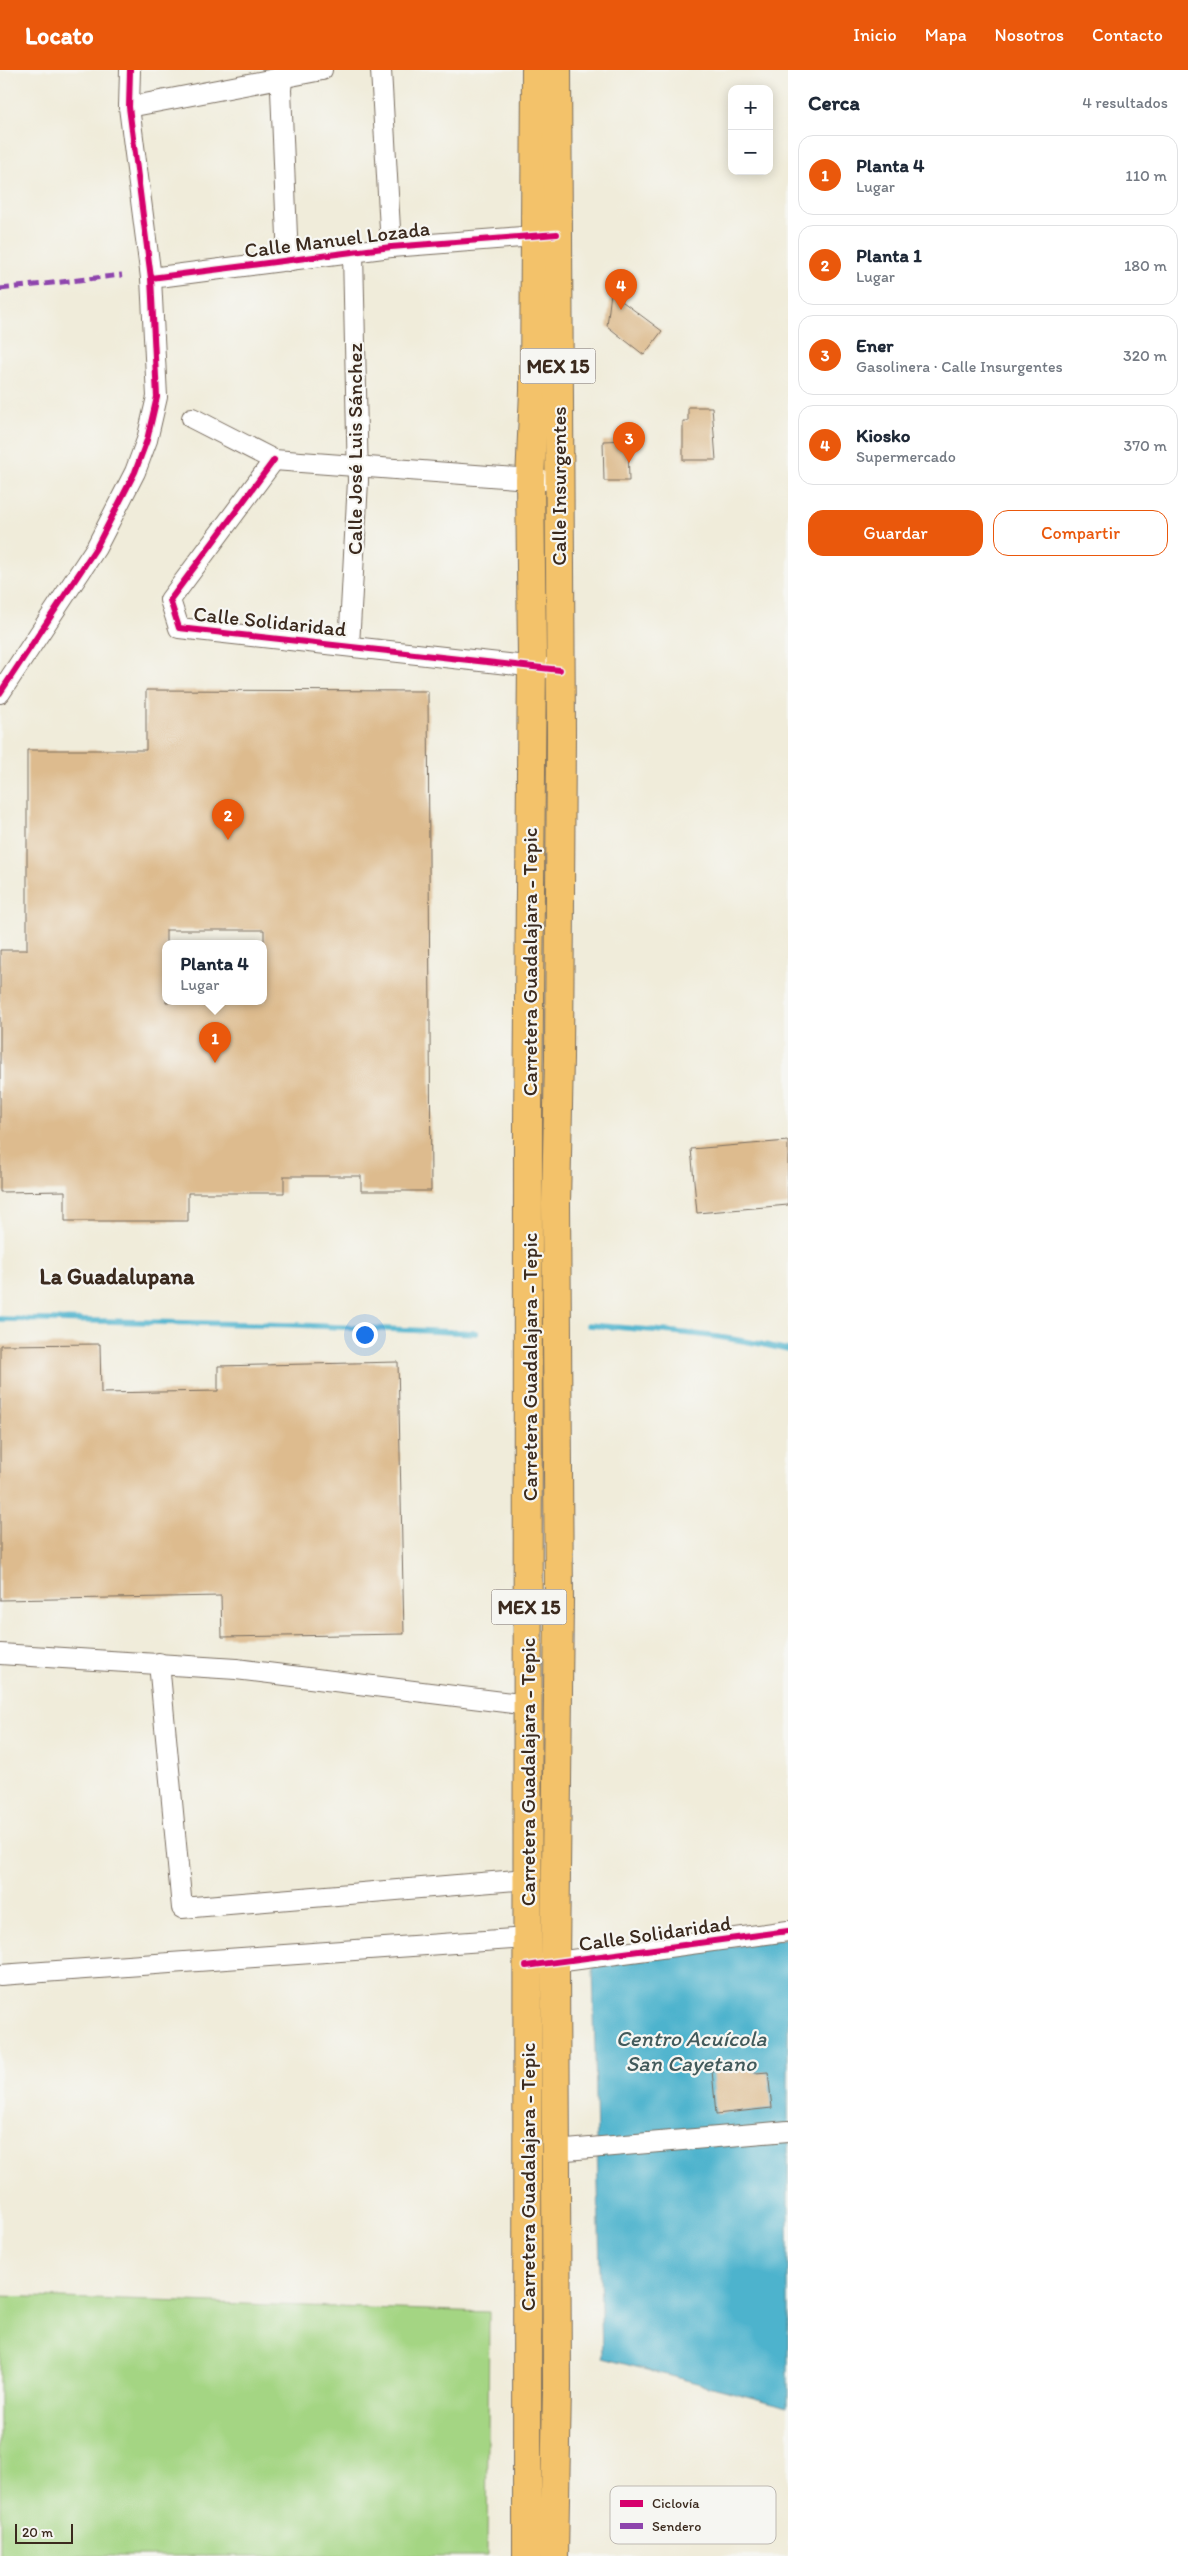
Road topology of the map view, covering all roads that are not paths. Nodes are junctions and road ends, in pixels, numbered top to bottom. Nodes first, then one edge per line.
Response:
1 (130, 70) edge
2 (322, 70) edge
3 (381, 70) edge
4 (536, 70) edge
5 (556, 70) edge
6 (283, 74) edge
7 (129, 107) junction
8 (546, 235) junction
9 (391, 246) junction
10 (354, 252) junction
11 (288, 261) junction
12 (151, 278) junction
13 (192, 418) dead end
14 (274, 460) junction
15 (357, 466) junction
16 (530, 480) junction
17 (558, 481) junction
18 (349, 646) junction
19 (532, 662) junction
20 (560, 666) junction
21 (0, 693) edge
22 (529, 1201) junction
23 (556, 1204) junction
24 (0, 1654) edge
25 (159, 1663) junction
26 (528, 1705) junction
27 (527, 1879) junction
28 (788, 1931) edge
29 (526, 1938) junction
30 (555, 1962) junction
31 (526, 1966) junction
32 (0, 1975) edge
33 (788, 2131) edge
34 (555, 2151) junction
35 (527, 2556) edge
36 (554, 2556) edge

1 - 7 street
2 - 6 street
3 - 9 street
4 - 8 highway, Calle Insurgentes / MEX 15
5 - 8 highway, Calle Insurgentes / MEX 15
6 - 7 street
6 - 11 street
7 - 12 street
8 - 9 street, Calle Manuel Lozada
8 - 16 highway, Calle Insurgentes / MEX 15
8 - 17 highway, Calle Insurgentes / MEX 15
9 - 10 street, Calle Manuel Lozada
10 - 11 street, Calle Manuel Lozada
10 - 15 street, Calle José Luis Sánchez
11 - 12 street, Calle Manuel Lozada
12 - 21 street
13 - 14 street
14 - 15 street
14 - 18 street, Calle Solidaridad
15 - 16 street
15 - 18 street, Calle José Luis Sánchez
16 - 17 street
16 - 19 highway, Calle Insurgentes / MEX 15
17 - 20 highway, Calle Insurgentes / MEX 15
18 - 19 street, Calle Solidaridad
19 - 20 street, Calle Solidaridad
19 - 22 highway, Carretera Guadalajara - Tepic / MEX 15
20 - 23 highway, Carretera Guadalajara - Tepic / MEX 15
22 - 23 highway
22 - 26 highway, Carretera Guadalajara - Tepic / MEX 15
23 - 30 highway, Carretera Guadalajara - Tepic / MEX 15
24 - 25 street
25 - 26 street
25 - 27 street
26 - 27 highway, Carretera Guadalajara - Tepic / MEX 15
27 - 29 highway, Carretera Guadalajara - Tepic / MEX 15
28 - 30 street, Calle Solidaridad
29 - 31 highway, Carretera Guadalajara - Tepic / MEX 15
29 - 32 street
30 - 31 street, Calle Solidaridad
30 - 34 highway, Carretera Guadalajara - Tepic / MEX 15
31 - 35 highway, Carretera Guadalajara - Tepic / MEX 15
33 - 34 street
34 - 36 highway, Carretera Guadalajara - Tepic / MEX 15

